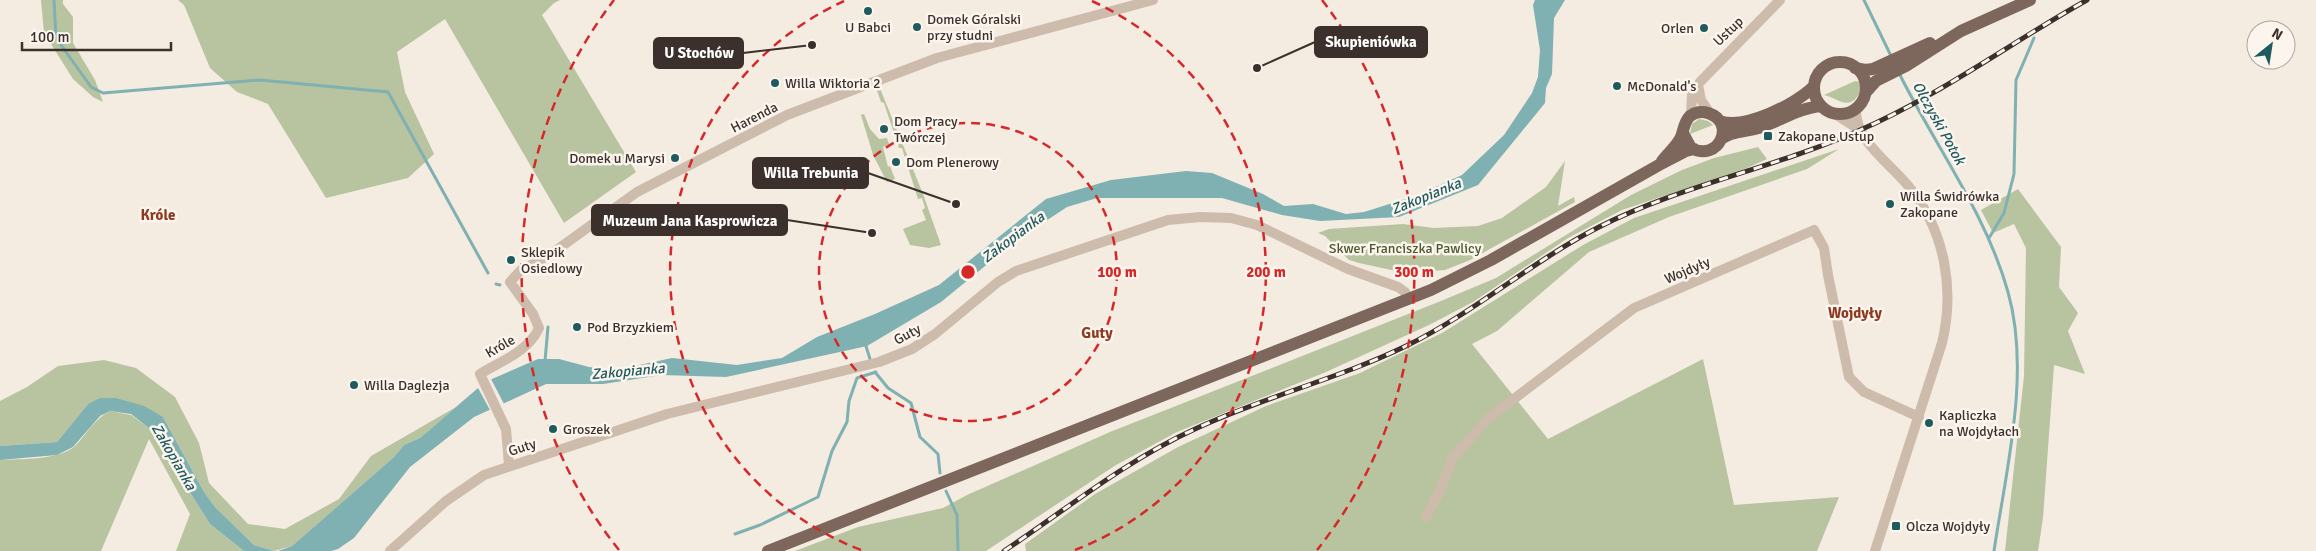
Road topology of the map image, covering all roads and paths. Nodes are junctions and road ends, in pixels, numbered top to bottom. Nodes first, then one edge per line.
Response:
1 (1153, 0) edge
2 (1780, 0) edge
3 (2030, 0) edge
4 (1855, 68) junction
5 (1889, 68) junction
6 (1698, 85) junction
7 (1813, 87) junction
8 (1867, 91) junction
9 (1827, 109) junction
10 (1856, 109) junction
11 (1691, 116) junction
12 (1715, 117) junction
13 (1860, 130) junction
14 (1683, 133) junction
15 (1722, 140) junction
16 (1694, 149) junction
17 (1659, 165) junction
18 (510, 282) joint
19 (1408, 300) junction
20 (1919, 417) junction
21 (509, 465) junction
22 (1426, 517) dead end
23 (390, 551) edge
24 (768, 551) edge
25 (1875, 551) edge

1 - 18 street, Harenda
2 - 6 street, Ustup
3 - 5 main road
4 - 5 main road
4 - 7 main road
4 - 8 main road
5 - 8 main road
6 - 11 street, Ustup
6 - 12 street
7 - 9 main road
7 - 12 main road
8 - 10 main road
9 - 10 main road
9 - 13 street
9 - 15 main road
10 - 13 street
11 - 12 main road
11 - 14 main road
12 - 15 main road
13 - 20 street
14 - 16 main road
14 - 17 main road
15 - 16 main road
16 - 17 main road
17 - 19 main road
18 - 21 street, Króle
19 - 21 street, Guty
19 - 24 main road
20 - 22 street, Wojdyły
20 - 25 street
21 - 23 street, Guty

